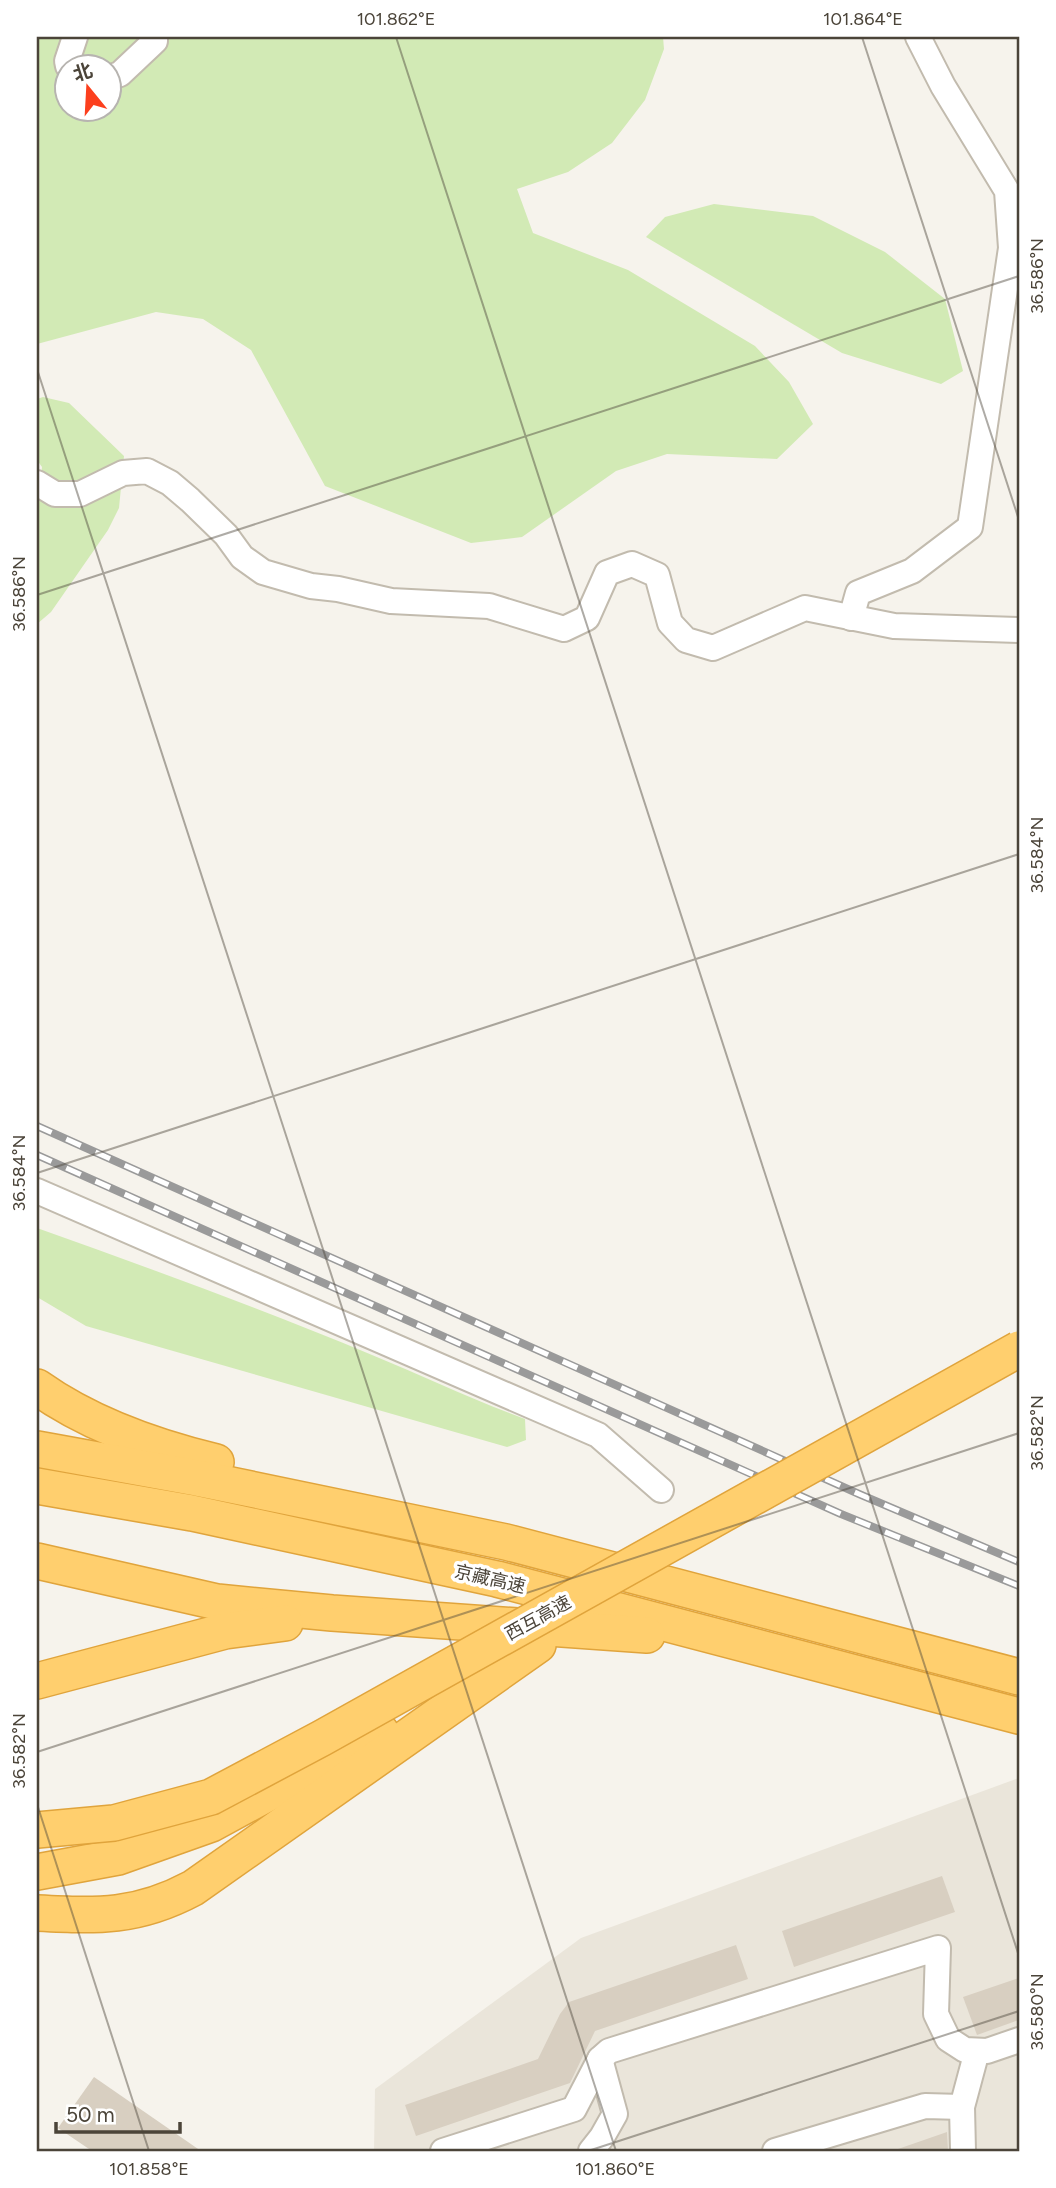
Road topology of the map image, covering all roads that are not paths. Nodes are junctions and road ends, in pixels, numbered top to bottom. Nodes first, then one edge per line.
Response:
1 (155, 37) edge
2 (918, 37) edge
3 (122, 72) edge
4 (37, 483) edge
5 (851, 618) junction
6 (1019, 630) edge
7 (37, 1191) edge
8 (1019, 1349) edge
9 (1019, 1375) edge
10 (37, 1387) edge
11 (37, 1449) edge
12 (37, 1486) edge
13 (661, 1490) dead end
14 (506, 1542) junction
15 (37, 1561) edge
16 (332, 1613) junction
17 (733, 1640) junction
18 (537, 1645) junction
19 (1019, 1676) edge
20 (37, 1681) edge
21 (1019, 1716) edge
22 (37, 1830) edge
23 (37, 1872) edge
24 (37, 1913) edge
25 (1019, 2040) edge
26 (977, 2051) junction
27 (600, 2059) junction
28 (962, 2107) junction
29 (443, 2151) edge
30 (591, 2151) edge
31 (775, 2151) edge
32 (964, 2151) edge

1 - 3 street
2 - 5 street
4 - 5 street
5 - 6 street
7 - 13 street
8 - 22 highway, 西互高速, bridge
9 - 18 highway, 西互高速
10 - 14 highway
11 - 14 highway
12 - 17 highway, 京藏高速
14 - 19 highway
15 - 16 highway
16 - 17 highway
16 - 20 highway
17 - 21 highway, 京藏高速
18 - 23 highway
18 - 24 highway
25 - 26 street
26 - 27 street
26 - 28 street
27 - 29 street
27 - 30 street
28 - 31 street
28 - 32 street

